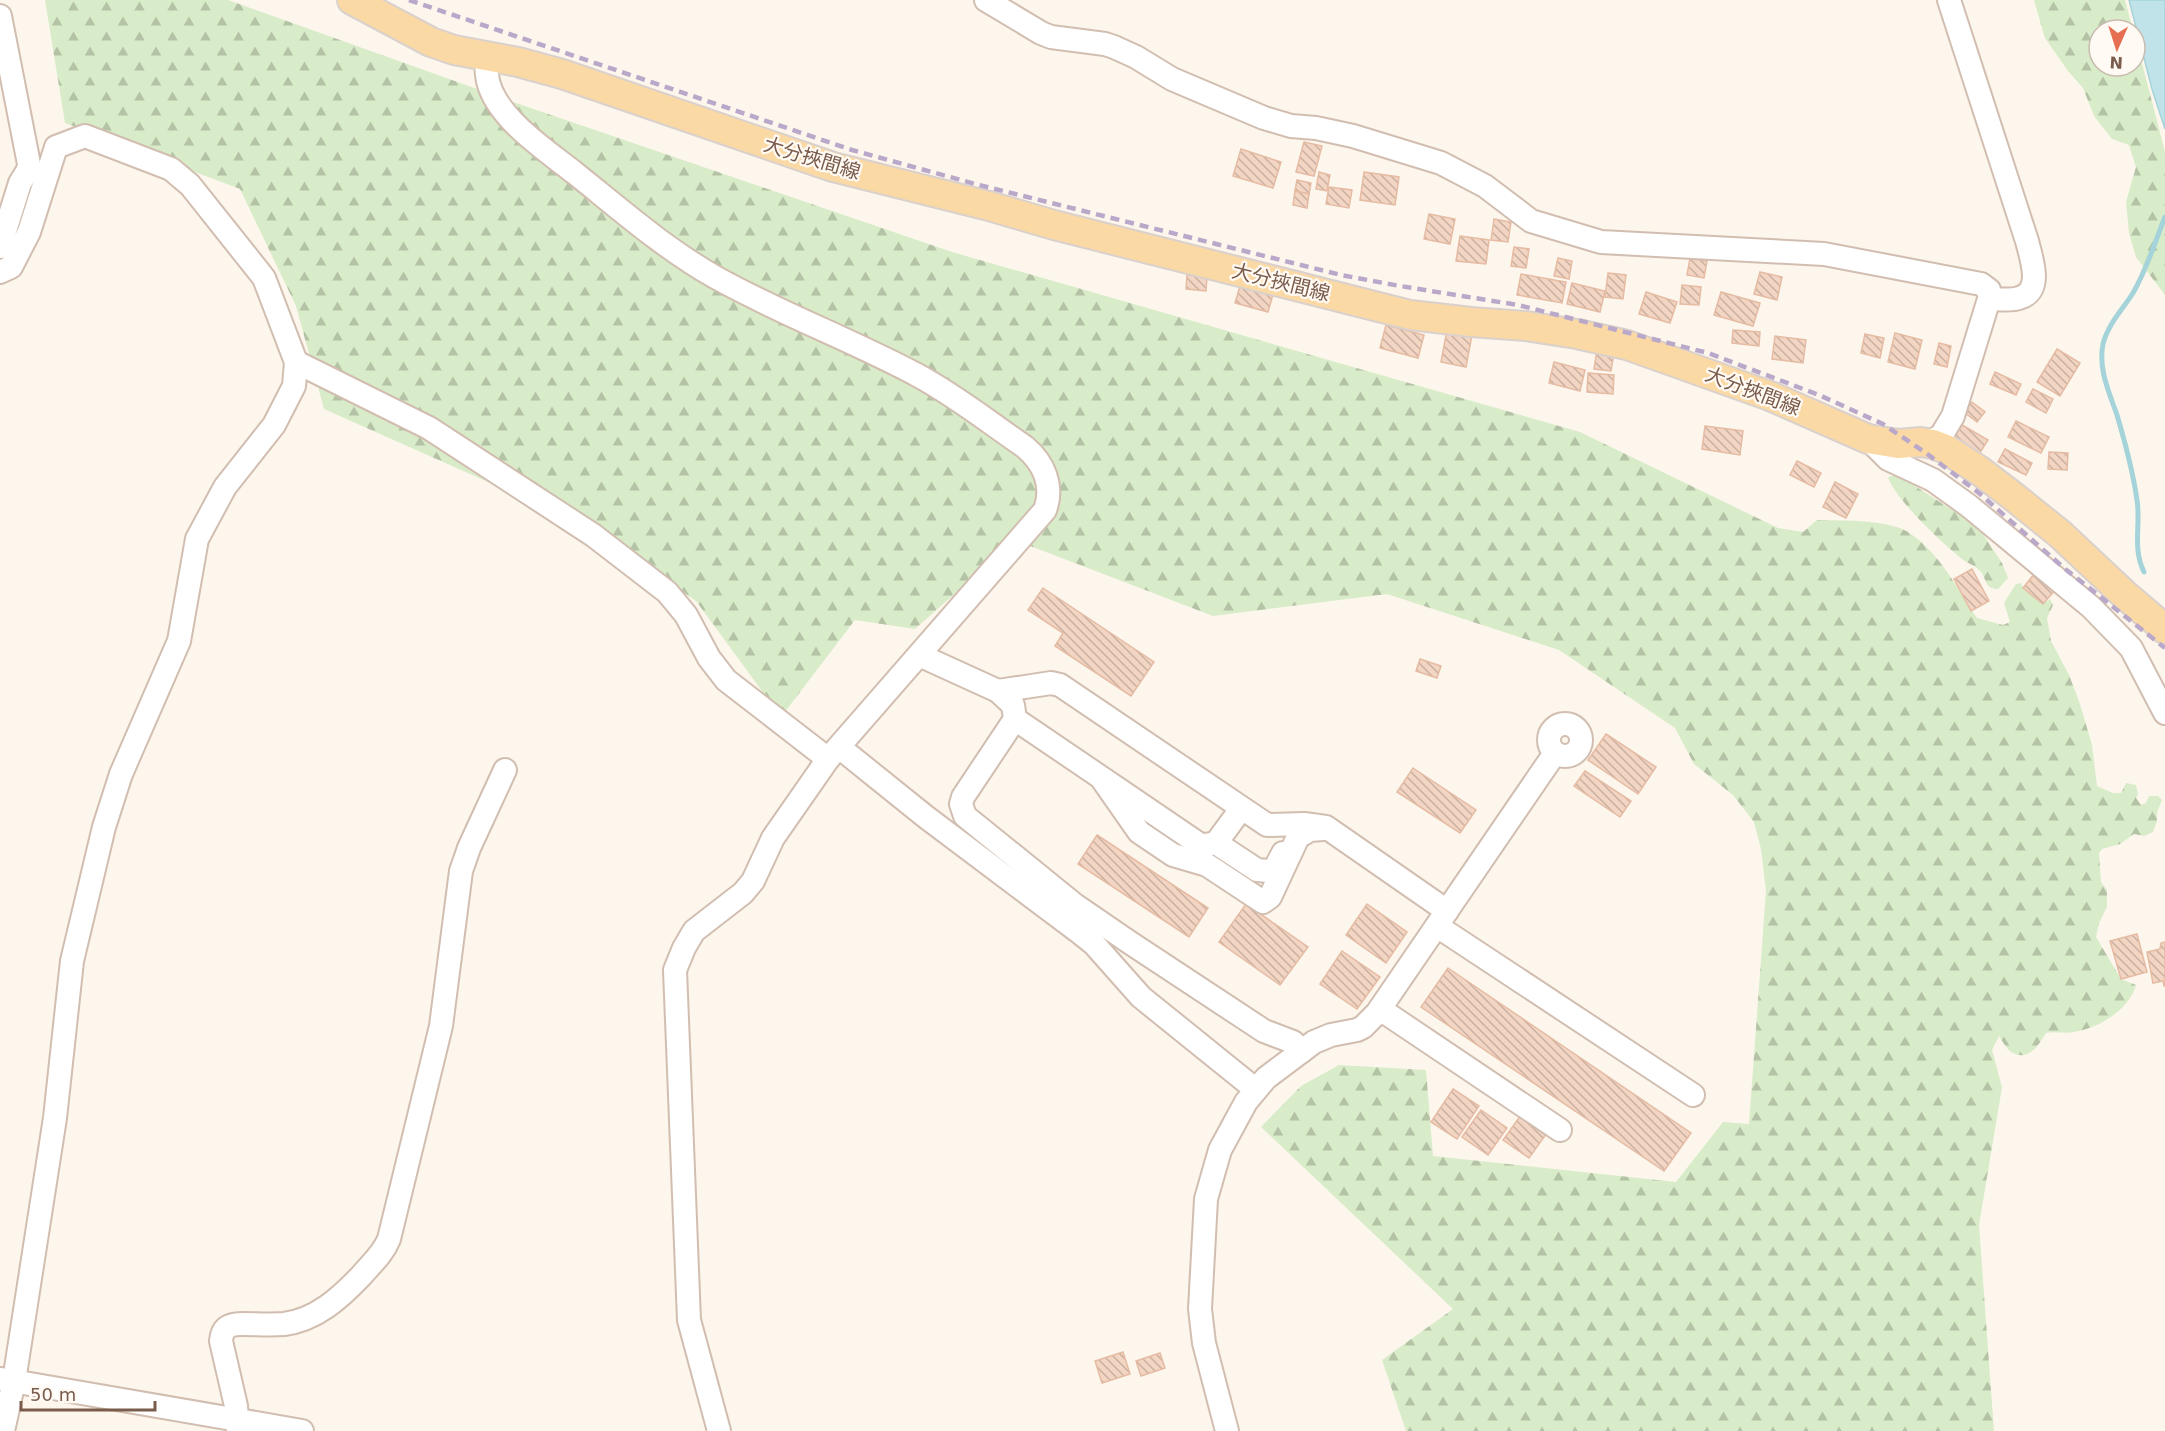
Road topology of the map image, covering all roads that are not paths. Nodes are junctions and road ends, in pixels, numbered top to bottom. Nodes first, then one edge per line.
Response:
1 (352, 0) edge
2 (986, 0) edge
3 (1949, 0) edge
4 (0, 16) edge
5 (3, 45) edge
6 (487, 56) junction
7 (10, 181) edge
8 (0, 247) edge
9 (0, 272) edge
10 (1989, 299) junction
11 (296, 362) junction
12 (1869, 439) junction
13 (1927, 443) junction
14 (2165, 629) edge
15 (919, 655) junction
16 (998, 691) junction
17 (2165, 713) edge
18 (1015, 719) junction
19 (833, 753) junction
20 (1555, 753) dead end
21 (505, 770) dead end
22 (1102, 779) junction
23 (1241, 809) junction
24 (1267, 825) junction
25 (1331, 830) junction
26 (1216, 843) junction
27 (1442, 919) junction
28 (1380, 1009) junction
29 (1302, 1051) junction
30 (1255, 1089) junction
31 (1693, 1095) dead end
32 (1560, 1130) dead end
33 (7, 1380) edge
34 (238, 1425) edge
35 (3, 1431) edge
36 (302, 1431) edge
37 (719, 1431) edge
38 (1227, 1431) edge

1 - 6 main road, 大分挾間線
2 - 10 street
3 - 10 street
4 - 5 street
5 - 7 street
6 - 12 main road, 大分挾間線
6 - 15 street
7 - 8 street
9 - 11 street
10 - 13 street
11 - 19 street
11 - 33 street
12 - 13 main road, 大分挾間線
12 - 17 street
13 - 14 main road, 大分挾間線
15 - 16 street
15 - 19 street
16 - 18 street
16 - 23 street
18 - 22 street
18 - 29 street
19 - 30 street
19 - 37 street
20 - 27 street
21 - 34 street
22 - 25 street
22 - 26 street
23 - 24 street
23 - 26 street
24 - 25 street
24 - 26 street
25 - 27 street
27 - 28 street
27 - 31 street
28 - 29 street
28 - 32 street
29 - 30 street
30 - 38 street
33 - 34 street
33 - 35 street
34 - 36 street

